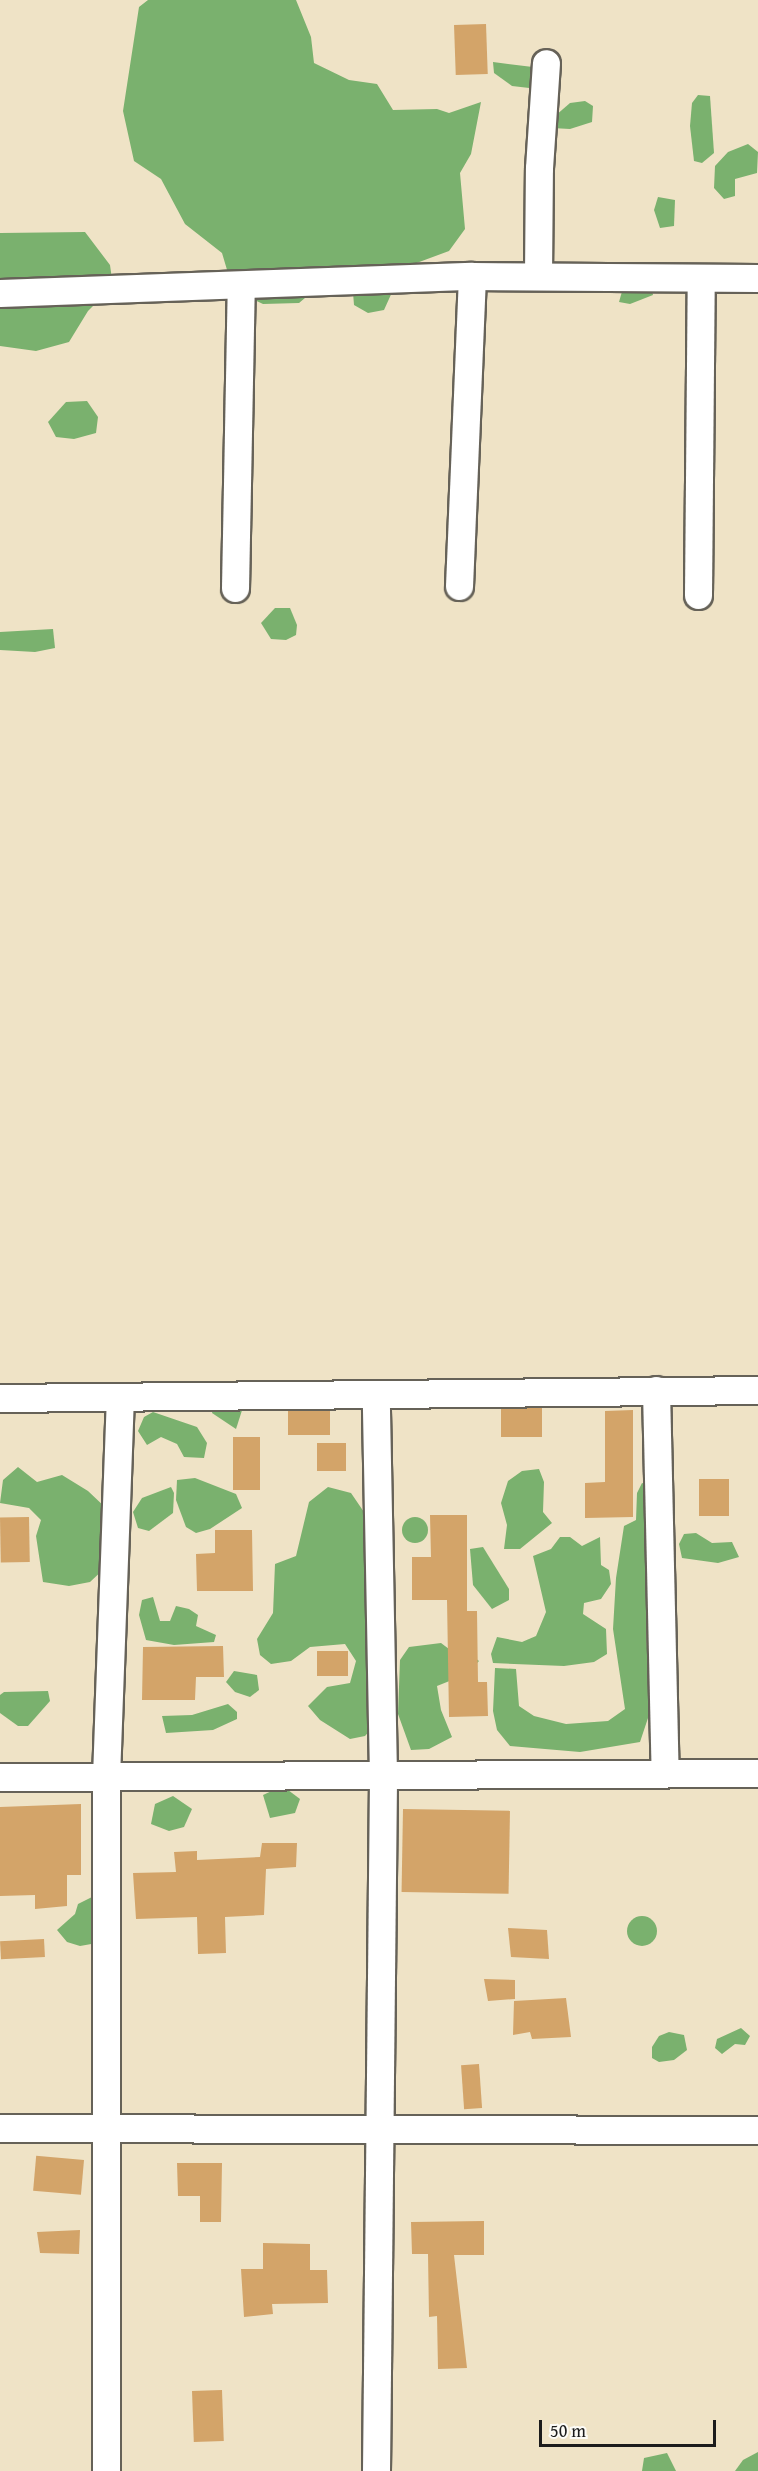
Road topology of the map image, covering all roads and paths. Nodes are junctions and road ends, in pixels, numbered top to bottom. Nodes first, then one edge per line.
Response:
1 (546, 63) dead end
2 (472, 276) junction
3 (538, 276) junction
4 (700, 278) junction
5 (758, 278) edge
6 (241, 286) junction
7 (0, 293) edge
8 (459, 586) dead end
9 (235, 588) dead end
10 (698, 595) dead end
11 (656, 1390) junction
12 (758, 1390) edge
13 (120, 1397) junction
14 (376, 1397) junction
15 (0, 1398) edge
16 (665, 1773) junction
17 (758, 1773) edge
18 (383, 1775) junction
19 (0, 1777) edge
20 (106, 1777) junction
21 (379, 2126) junction
22 (0, 2128) edge
23 (104, 2129) junction
24 (758, 2130) edge
25 (106, 2471) edge
26 (376, 2471) edge

1 - 3 street
2 - 3 street
2 - 6 street
2 - 8 street
3 - 4 street
4 - 5 street
4 - 10 street
6 - 7 street
6 - 9 street
11 - 12 street
11 - 14 street
11 - 16 street
13 - 14 street
13 - 15 street
13 - 20 street
14 - 18 street
16 - 17 street
16 - 18 street
18 - 20 street
18 - 21 street
19 - 20 street
20 - 23 street
21 - 23 street
21 - 24 street
21 - 26 street
22 - 23 street
23 - 25 street

